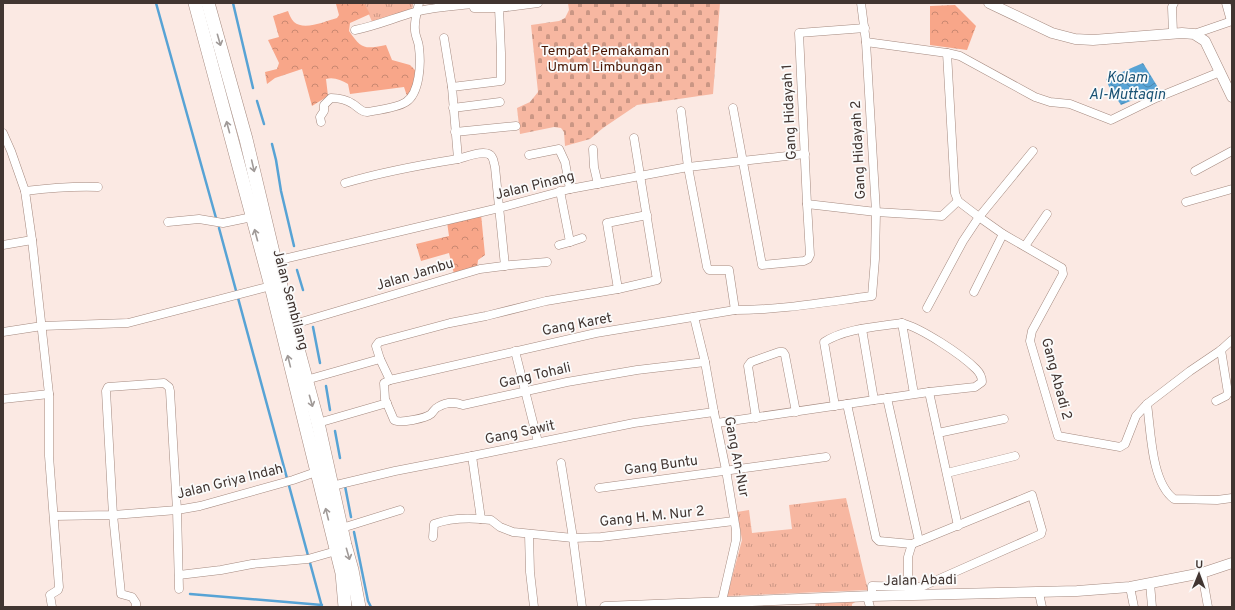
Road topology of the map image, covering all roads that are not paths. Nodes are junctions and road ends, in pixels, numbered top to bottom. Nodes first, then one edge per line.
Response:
1 (195, 3) edge
2 (208, 3) edge
3 (419, 3) edge
4 (538, 3) edge
5 (861, 3) edge
6 (989, 3) edge
7 (1174, 3) edge
8 (1226, 3) edge
9 (499, 8) junction
10 (417, 12) junction
11 (1231, 21) edge
12 (865, 28) junction
13 (355, 30) dead end
14 (1173, 33) junction
15 (1194, 34) junction
16 (444, 38) dead end
17 (866, 42) junction
18 (946, 53) junction
19 (1220, 72) junction
20 (452, 87) junction
21 (1232, 97) edge
22 (500, 102) dead end
23 (453, 108) junction
24 (733, 108) dead end
25 (681, 111) dead end
26 (321, 122) dead end
27 (516, 126) dead end
28 (455, 132) junction
29 (3, 133) edge
30 (634, 138) dead end
31 (593, 149) dead end
32 (1033, 151) dead end
33 (1232, 151) edge
34 (805, 154) junction
35 (529, 155) dead end
36 (458, 159) junction
37 (743, 161) junction
38 (688, 168) junction
39 (1195, 171) dead end
40 (641, 176) junction
41 (345, 182) dead end
42 (598, 184) junction
43 (98, 187) dead end
44 (570, 189) junction
45 (1232, 190) edge
46 (25, 191) junction
47 (560, 191) junction
48 (958, 201) junction
49 (1186, 202) dead end
50 (807, 204) junction
51 (499, 208) junction
52 (876, 212) junction
53 (1047, 214) dead end
54 (647, 215) junction
55 (252, 217) junction
56 (979, 217) junction
57 (168, 222) dead end
58 (1003, 234) junction
59 (582, 238) dead end
60 (32, 240) junction
61 (570, 242) junction
62 (3, 245) edge
63 (559, 245) dead end
64 (1025, 246) junction
65 (276, 261) junction
66 (547, 262) dead end
67 (505, 266) junction
68 (271, 286) junction
69 (618, 289) junction
70 (974, 292) dead end
71 (872, 296) joint
72 (927, 308) dead end
73 (735, 310) junction
74 (694, 317) junction
75 (902, 323) junction
76 (291, 325) junction
77 (42, 326) junction
78 (862, 329) junction
79 (3, 332) edge
80 (1232, 340) edge
81 (1222, 350) junction
82 (515, 351) junction
83 (380, 359) junction
84 (706, 362) junction
85 (306, 380) junction
86 (390, 380) junction
87 (525, 392) junction
88 (929, 392) junction
89 (49, 394) junction
90 (914, 394) junction
91 (887, 398) junction
92 (3, 399) edge
93 (874, 400) junction
94 (1216, 401) dead end
95 (387, 403) junction
96 (847, 404) junction
97 (1147, 404) junction
98 (834, 406) junction
99 (714, 412) junction
100 (796, 412) junction
101 (756, 418) junction
102 (1004, 419) dead end
103 (318, 423) junction
104 (717, 423) junction
105 (938, 433) junction
106 (538, 442) junction
107 (472, 456) junction
108 (1015, 456) dead end
109 (826, 457) dead end
110 (561, 463) dead end
111 (726, 470) junction
112 (316, 472) junction
113 (947, 473) junction
114 (332, 486) junction
115 (599, 488) dead end
116 (1232, 498) edge
117 (177, 510) junction
118 (400, 510) dead end
119 (113, 515) junction
120 (54, 516) junction
121 (481, 520) junction
122 (734, 521) junction
123 (958, 526) junction
124 (342, 528) junction
125 (529, 534) junction
126 (433, 537) dead end
127 (573, 538) junction
128 (916, 542) junction
129 (336, 551) junction
130 (1232, 563) edge
131 (1202, 573) junction
132 (179, 575) junction
133 (1150, 583) junction
134 (1130, 587) junction
135 (179, 589) dead end
136 (910, 591) junction
137 (870, 593) junction
138 (1039, 593) junction
139 (722, 601) junction
140 (756, 604) edge
141 (651, 606) edge
142 (52, 607) edge
143 (136, 607) edge
144 (346, 607) edge
145 (359, 607) edge
146 (534, 607) edge
147 (582, 607) edge
148 (605, 607) edge
149 (870, 607) edge
150 (1042, 607) edge
151 (1134, 607) edge
152 (1152, 607) edge
153 (1208, 607) edge

55 -> 1 main road, Jalan Sembilang
2 -> 65 main road, Jalan Sembilang
3 - 10 street
4 - 9 street
5 - 12 street, Gang Hidayah 2
6 - 14 street
7 - 14 street
8 - 11 street
9 - 10 street
9 - 20 street
10 - 13 street
10 - 26 street
11 - 15 street
12 - 17 street, Gang Hidayah 2
12 - 34 street, Gang Hidayah 1
14 - 15 street
15 - 19 street
16 - 20 street
17 - 18 street
17 - 52 street, Gang Hidayah 2
18 - 19 street
18 - 48 street
19 - 21 street
20 - 23 street
22 - 23 street
23 - 28 street
24 - 37 street
25 - 38 street
27 - 28 street
28 - 36 street
29 - 46 street
30 - 40 street
31 - 42 street
32 - 56 street
33 - 39 street
34 - 37 street, Jalan Pinang
34 - 50 street, Gang Hidayah 1
35 - 44 street
36 - 41 street
36 - 51 street
37 - 38 street, Jalan Pinang
37 - 50 street, Gang Hidayah 1
38 - 40 street, Jalan Pinang
38 - 73 street
40 - 42 street, Jalan Pinang
40 - 54 street
42 - 44 street, Jalan Pinang
43 - 46 street
44 - 47 street, Jalan Pinang
45 - 49 street
46 - 60 street
47 - 51 street, Jalan Pinang
47 - 61 street
48 - 52 street
48 - 56 street, Gang Abadi 2
50 - 52 street
51 - 65 street, Jalan Pinang
51 - 67 street
52 - 71 street, Gang Hidayah 2
53 - 64 street
54 - 69 street
54 - 69 street
55 - 57 street
68 -> 55 main road, Jalan Sembilang
56 - 58 street, Gang Abadi 2
56 - 72 street
58 - 64 street, Gang Abadi 2
58 - 70 street
59 - 61 street
60 - 62 street
60 - 77 street
61 - 63 street
64 - 97 street, Gang Abadi 2
65 - 76 main road, Jalan Sembilang
66 - 67 street, Jalan Jambu
67 - 76 street, Jalan Jambu
68 - 77 street
112 -> 68 main road, Jalan Sembilang
69 - 83 street
71 - 73 street, Gang Karet
73 - 74 street, Gang Karet
74 - 82 street, Gang Karet
74 - 84 street, Gang An-Nur
75 - 78 street
75 - 88 street
75 - 90 street
76 - 85 main road, Jalan Sembilang
77 - 79 street
77 - 89 street
78 - 93 street
78 - 98 street
80 - 81 street, Gang Abadi 2
81 - 94 street
81 - 97 street, Gang Abadi 2
82 - 86 street, Gang Karet
82 - 87 street
83 - 85 street
83 - 86 street
84 - 87 street, Gang Tohali
84 - 99 street, Gang An-Nur
85 -> 103 main road, Jalan Sembilang
86 - 95 street, Gang Tohali
87 - 95 street, Gang Tohali
87 - 106 street
88 - 90 street
88 - 105 street
89 - 92 street
89 - 120 street
90 - 91 street
91 - 93 street
91 - 128 street
93 - 96 street
95 - 103 street
96 - 98 street
96 - 128 street
97 - 116 street
98 - 100 street
99 - 104 street, Gang An-Nur
99 - 106 street, Gang Sawit
100 - 101 street
100 - 101 street
101 - 104 street
102 - 105 street
103 - 114 main road, Jalan Sembilang
104 - 111 street, Gang An-Nur
105 - 113 street
106 - 107 street, Gang Sawit
107 - 114 street, Gang Sawit
107 - 121 street
108 - 113 street
109 - 111 street, Gang Buntu
110 - 127 street
111 - 115 street, Gang Buntu
111 - 122 street, Gang An-Nur
112 - 117 street, Jalan Griya Indah
129 -> 112 main road, Jalan Sembilang
113 - 123 street
114 - 124 main road, Jalan Sembilang
117 - 119 street, Jalan Griya Indah
117 - 119 street
117 - 132 street
118 - 124 street
119 - 120 street, Jalan Griya Indah
119 - 143 street
120 - 142 street
121 - 125 street, Gang H. M. Nur 2
121 - 126 street, Gang H. M. Nur 2
122 - 127 street, Gang H. M. Nur 2
122 - 139 street, Gang An-Nur
123 - 128 street
123 - 136 street
124 -> 145 main road, Jalan Sembilang
125 - 127 street, Gang H. M. Nur 2
125 - 146 street
127 - 147 street
128 - 136 street
129 - 132 street
129 - 144 main road, Jalan Sembilang
130 - 131 street, Jalan Abadi
131 - 133 street, Jalan Abadi
131 - 153 street
132 - 135 street
133 - 134 street, Jalan Abadi
133 - 152 street
134 - 138 street, Jalan Abadi
134 - 151 street
136 - 137 street, Jalan Abadi
136 - 138 street, Jalan Abadi
137 - 140 street, Jalan Abadi
137 - 149 street
138 - 150 street
139 - 140 street, Jalan Abadi
139 - 141 street, Jalan Abadi
141 - 148 street, Jalan Abadi

